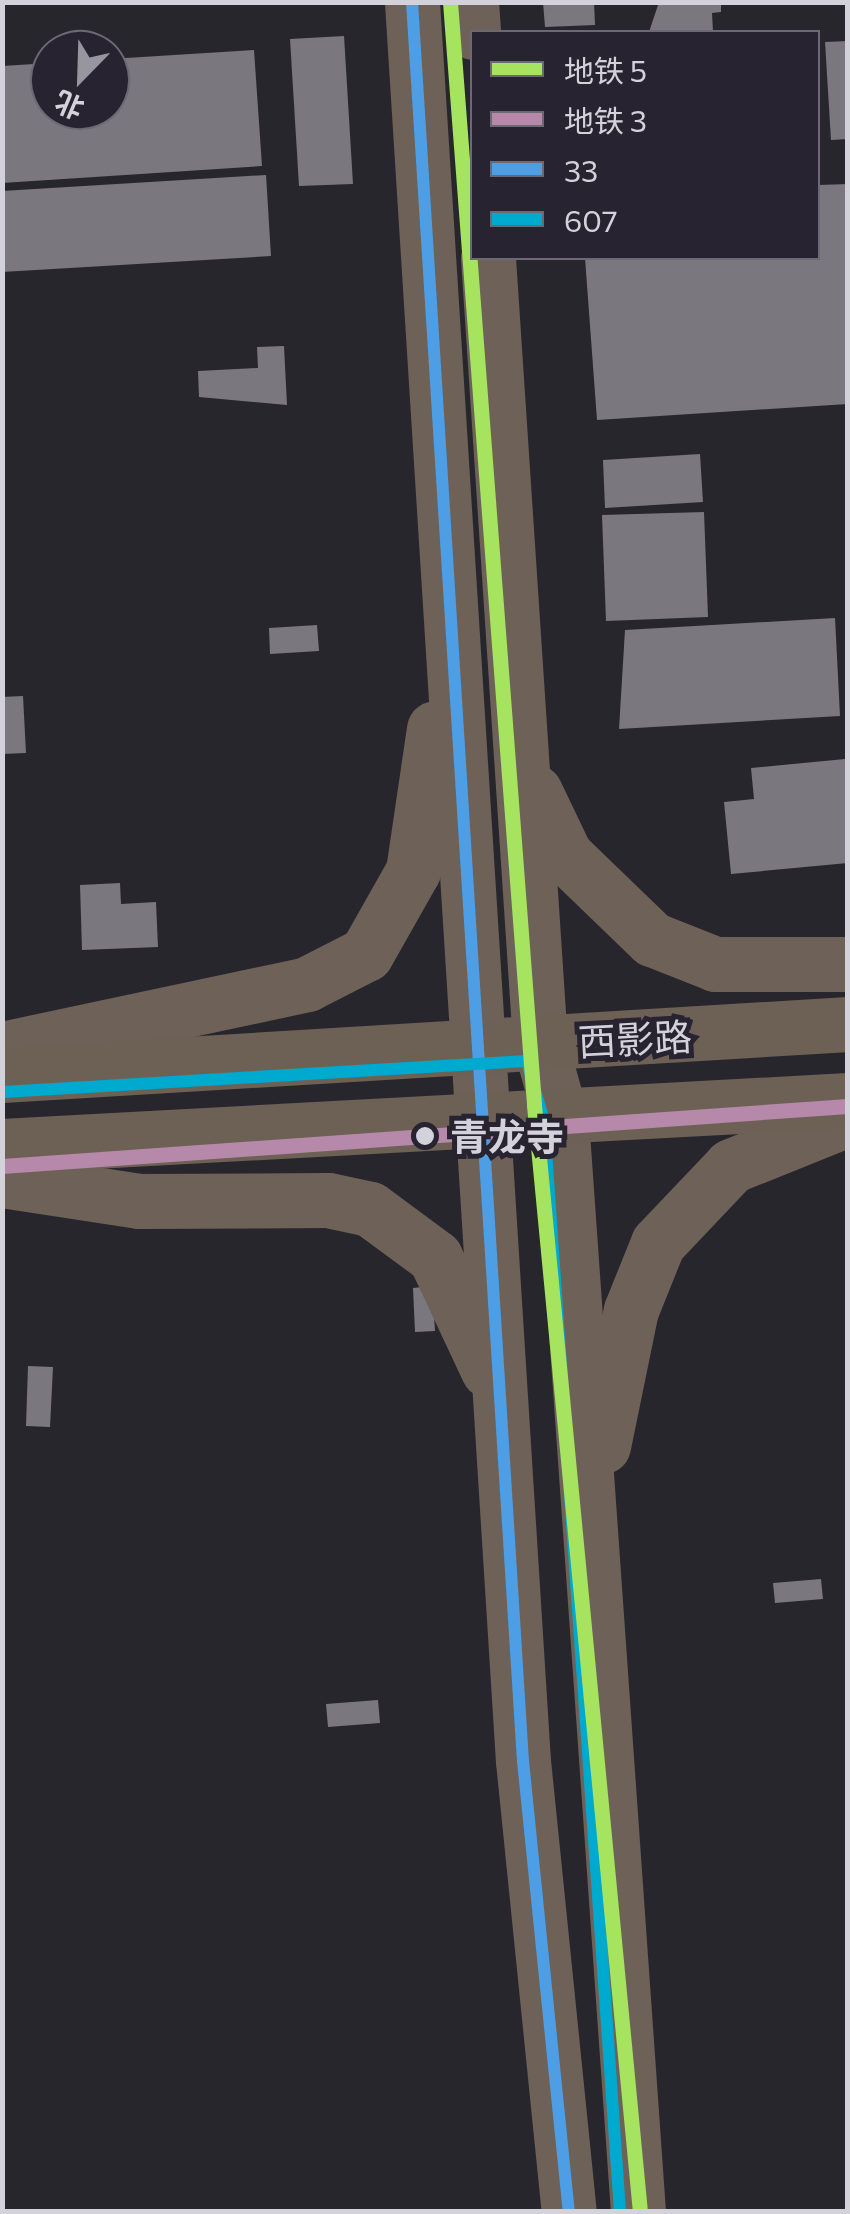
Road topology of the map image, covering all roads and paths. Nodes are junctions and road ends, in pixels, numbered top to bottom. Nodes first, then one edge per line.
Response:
1 (412, 2) edge
2 (472, 2) edge
3 (474, 30) edge
4 (488, 260) edge
5 (450, 552) junction
6 (521, 749) junction
7 (848, 964) edge
8 (848, 1024) edge
9 (540, 1042) junction
10 (2, 1049) edge
11 (482, 1049) junction
12 (2, 1075) edge
13 (848, 1100) edge
14 (561, 1119) junction
15 (848, 1119) edge
16 (490, 1124) junction
17 (2, 1146) edge
18 (2, 1180) edge
19 (506, 1432) junction
20 (589, 1522) junction
21 (569, 2212) edge
22 (638, 2212) edge

1 - 5 main road
2 - 3 main road
4 - 6 main road
5 - 10 main road
5 - 11 main road
6 - 7 main road
6 - 9 main road
8 - 9 main road, 西影路
9 - 11 main road, 西影路
9 - 14 main road
11 - 12 main road, 西影路
11 - 16 main road
13 - 14 main road, 西影路
14 - 16 main road, 西影路
14 - 20 main road
15 - 20 main road
16 - 17 main road, 西影路
16 - 19 main road
18 - 19 main road
19 - 21 main road
20 - 22 main road

